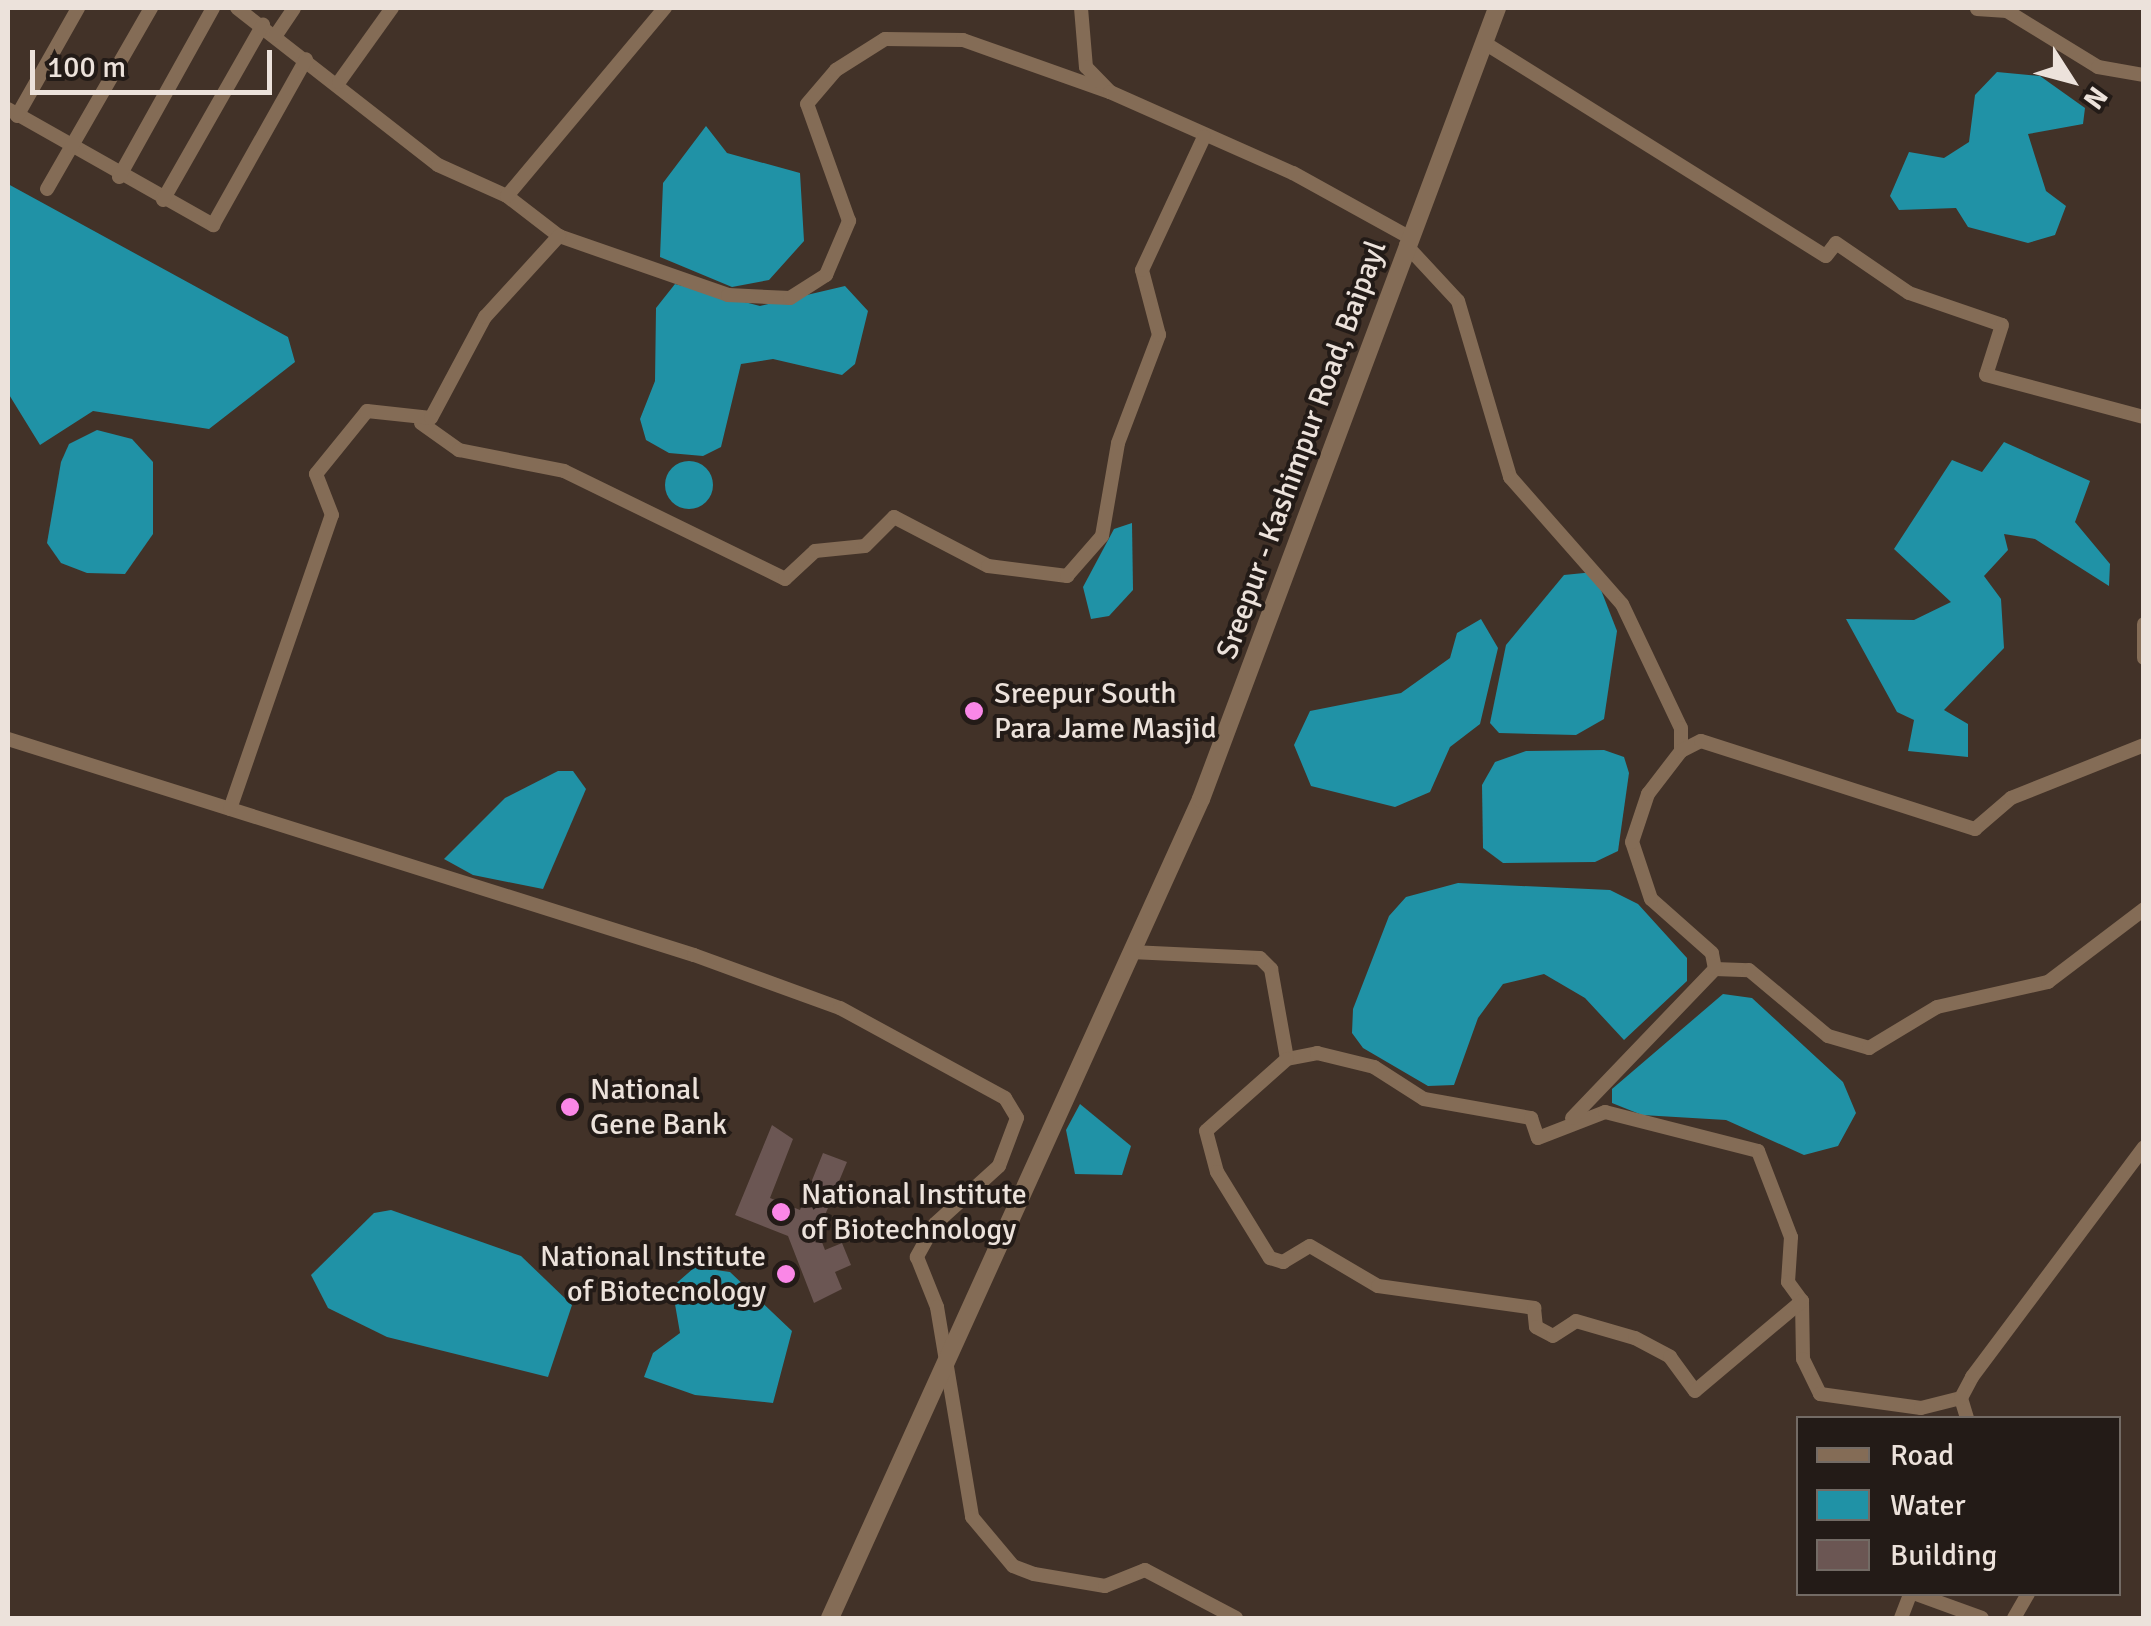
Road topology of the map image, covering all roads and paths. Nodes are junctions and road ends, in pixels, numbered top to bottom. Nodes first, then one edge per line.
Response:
1 (78, 8) edge
2 (151, 8) edge
3 (213, 8) edge
4 (236, 8) edge
5 (294, 8) edge
6 (392, 8) edge
7 (664, 8) edge
8 (1081, 8) edge
9 (1497, 8) edge
10 (1977, 9) edge
11 (270, 30) junction
12 (1483, 42) junction
13 (306, 59) junction
14 (2144, 75) edge
15 (339, 82) junction
16 (1110, 92) junction
17 (12, 112) edge
18 (1204, 138) junction
19 (70, 149) junction
20 (118, 177) junction
21 (47, 189) dead end
22 (507, 196) junction
23 (163, 200) junction
24 (559, 236) junction
25 (1407, 241) junction
26 (2144, 417) edge
27 (421, 423) junction
28 (2144, 624) edge
29 (2144, 658) edge
30 (8, 739) edge
31 (2144, 745) edge
32 (1682, 751) junction
33 (230, 809) junction
34 (2144, 909) edge
35 (1131, 952) junction
36 (1715, 969) junction
37 (1287, 1059) junction
38 (1572, 1118) junction
39 (2144, 1147) edge
40 (1802, 1301) junction
41 (942, 1368) junction
42 (1961, 1398) junction
43 (1966, 1416) edge
44 (1919, 1596) edge
45 (2027, 1596) edge
46 (830, 1618) edge
47 (1236, 1618) edge
48 (1982, 1618) edge
49 (2014, 1618) edge

1 - 17 street
2 - 19 street
3 - 20 street
4 - 11 street
5 - 11 street
6 - 15 street
7 - 22 street
8 - 16 street
9 - 12 street, Sreepur - Kashimpur Road, Baipayl
10 - 14 street
11 - 13 street
11 - 23 street
12 - 25 street, Sreepur - Kashimpur Road, Baipayl
12 - 26 street
13 - 15 street
13 - 23 street
15 - 22 street
16 - 18 street
16 - 24 street
17 - 19 street
18 - 25 street
18 - 27 street
19 - 20 street
19 - 21 street
20 - 23 street
22 - 24 street
24 - 27 street
25 - 32 street
25 - 35 street, Sreepur - Kashimpur Road, Baipayl
27 - 33 street
28 - 29 street
30 - 33 street
31 - 32 street
32 - 36 street
33 - 41 street
34 - 36 street
35 - 37 street
35 - 41 street, Sreepur - Kashimpur Road, Baipayl
36 - 38 street
37 - 38 street
37 - 40 street
38 - 40 street
39 - 42 street
40 - 42 street
41 - 46 street, Sreepur - Kashimpur Road, Baipayl
41 - 47 street
42 - 43 street
44 - 48 street
45 - 49 street

